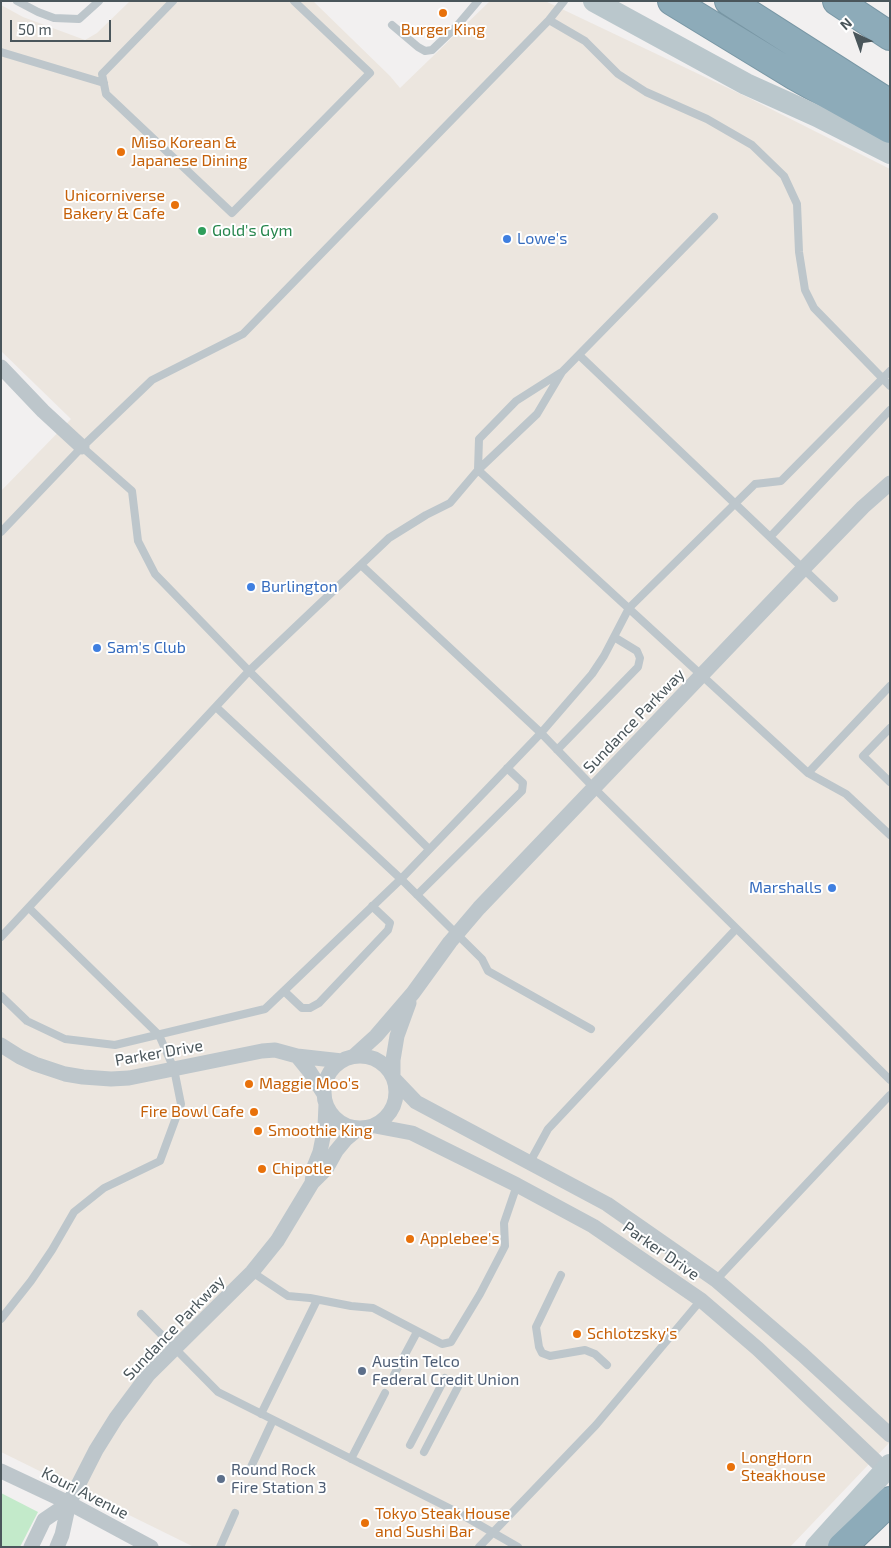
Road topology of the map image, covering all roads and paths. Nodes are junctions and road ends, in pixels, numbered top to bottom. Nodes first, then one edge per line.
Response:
1 (17, 1) edge
2 (99, 1) edge
3 (173, 1) edge
4 (294, 1) edge
5 (478, 1) edge
6 (564, 1) edge
7 (594, 1) edge
8 (626, 1) edge
9 (672, 1) edge
10 (729, 1) edge
11 (836, 1) edge
12 (549, 20) junction
13 (392, 25) dead end
14 (890, 36) edge
15 (1, 52) edge
16 (104, 83) junction
17 (746, 84) junction
18 (890, 104) edge
19 (890, 128) edge
20 (890, 153) edge
21 (714, 217) dead end
22 (579, 355) junction
23 (1, 367) edge
24 (890, 371) edge
25 (562, 372) junction
26 (883, 378) junction
27 (890, 386) edge
28 (890, 410) edge
29 (82, 446) junction
30 (478, 470) junction
31 (890, 483) edge
32 (736, 504) junction
33 (1, 532) edge
34 (770, 538) junction
35 (361, 565) junction
36 (803, 569) junction
37 (834, 598) dead end
38 (629, 608) junction
39 (614, 637) junction
40 (249, 671) junction
41 (702, 674) junction
42 (890, 686) edge
43 (216, 707) junction
44 (890, 728) edge
45 (541, 733) junction
46 (557, 750) junction
47 (507, 768) junction
48 (808, 774) junction
49 (890, 782) edge
50 (594, 788) junction
51 (890, 835) edge
52 (429, 849) junction
53 (401, 878) junction
54 (417, 895) junction
55 (372, 906) junction
56 (29, 908) junction
57 (736, 929) junction
58 (457, 934) junction
59 (1, 937) edge
60 (284, 991) junction
61 (413, 993) junction
62 (1, 996) edge
63 (591, 1029) dead end
64 (159, 1034) junction
65 (1, 1045) edge
66 (297, 1056) junction
67 (348, 1059) junction
68 (174, 1069) junction
69 (394, 1078) junction
70 (890, 1080) edge
71 (890, 1095) edge
72 (325, 1100) junction
73 (375, 1126) junction
74 (358, 1129) junction
75 (530, 1162) junction
76 (312, 1183) junction
77 (518, 1185) junction
78 (252, 1272) junction
79 (561, 1275) dead end
80 (716, 1280) junction
81 (317, 1300) junction
82 (701, 1300) junction
83 (141, 1314) dead end
84 (1, 1319) edge
85 (417, 1332) junction
86 (175, 1348) junction
87 (607, 1365) dead end
88 (394, 1375) dead end
89 (445, 1378) dead end
90 (459, 1385) dead end
91 (385, 1393) dead end
92 (261, 1414) junction
93 (273, 1420) junction
94 (890, 1435) edge
95 (410, 1445) dead end
96 (424, 1452) dead end
97 (351, 1459) junction
98 (251, 1468) dead end
99 (887, 1468) edge
100 (1, 1471) edge
101 (69, 1502) junction
102 (890, 1502) edge
103 (235, 1513) dead end
104 (890, 1514) edge
105 (493, 1532) junction
106 (30, 1547) edge
107 (57, 1547) edge
108 (151, 1547) edge
109 (220, 1547) edge
110 (479, 1547) edge
111 (518, 1547) edge
112 (816, 1547) edge
113 (842, 1547) edge
114 (858, 1547) edge

1 - 2 lane
3 - 16 lane
4 - 16 lane
5 - 13 lane
6 - 12 lane
7 - 17 main road
8 - 17 main road
9 - 19 highway
10 - 18 highway
11 - 14 highway
12 - 26 lane
12 - 29 lane
15 - 16 lane
17 - 20 main road
21 - 22 lane
22 - 25 lane
22 - 32 lane
23 - 29 street
24 - 26 lane
25 - 30 lane
25 - 30 lane
26 - 27 lane
26 - 32 lane
28 - 34 lane
29 - 33 lane
29 - 40 lane
30 - 35 lane
30 - 38 lane
31 - 36 street, Sundance Parkway
32 - 34 lane
32 - 38 lane
34 - 36 lane
35 - 40 lane
35 - 45 lane
36 - 37 lane
36 - 41 street, Sundance Parkway
38 - 39 lane
38 - 41 lane
39 - 45 lane
39 - 46 lane
40 - 43 lane
40 - 52 lane
41 - 48 lane
41 - 50 street, Sundance Parkway
42 - 48 lane
43 - 53 lane
43 - 56 lane
44 - 49 lane
45 - 46 lane
45 - 47 lane
46 - 50 lane
47 - 52 lane
47 - 54 lane
48 - 51 lane
50 - 57 lane
50 - 58 street, Sundance Parkway
52 - 53 lane
53 - 54 lane
53 - 55 lane
54 - 58 lane
55 - 60 lane
55 - 60 lane
56 - 59 lane
56 - 64 lane
57 - 70 lane
57 - 75 lane
58 - 61 street, Sundance Parkway
58 - 63 lane
60 - 64 lane
61 - 67 street, Sundance Parkway
61 - 69 street, Sundance Parkway
62 - 64 lane
64 - 68 lane
65 - 68 street, Parker Drive
66 - 67 street, Parker Drive
66 - 68 street, Parker Drive
66 - 72 street
67 - 69 street
67 - 72 street
68 - 84 lane
69 - 73 street
69 - 75 street, Parker Drive
71 - 80 lane
72 - 74 street
72 - 76 street, Sundance Parkway
73 - 74 street
73 - 77 street, Parker Drive
74 - 76 street, Sundance Parkway
75 - 77 street
75 - 80 street, Parker Drive
76 - 78 street, Sundance Parkway
77 - 82 street, Parker Drive
77 - 85 lane
78 - 81 lane
78 - 86 street, Sundance Parkway
79 - 87 lane
80 - 82 street
80 - 94 street, Parker Drive
81 - 85 lane
81 - 92 lane
82 - 99 street, Parker Drive
82 - 105 lane
83 - 86 lane
85 - 88 lane
86 - 92 lane
86 - 101 street, Sundance Parkway
89 - 95 lane
90 - 96 lane
91 - 97 lane
92 - 93 lane
93 - 97 lane
93 - 98 lane
97 - 105 lane
99 - 112 main road
100 - 101 street, Kouri Avenue
101 - 106 street, Sundance Parkway
101 - 107 street, Sundance Parkway
101 - 108 street, Kouri Avenue
102 - 113 highway
103 - 109 lane
104 - 114 highway
105 - 110 lane
105 - 111 lane

